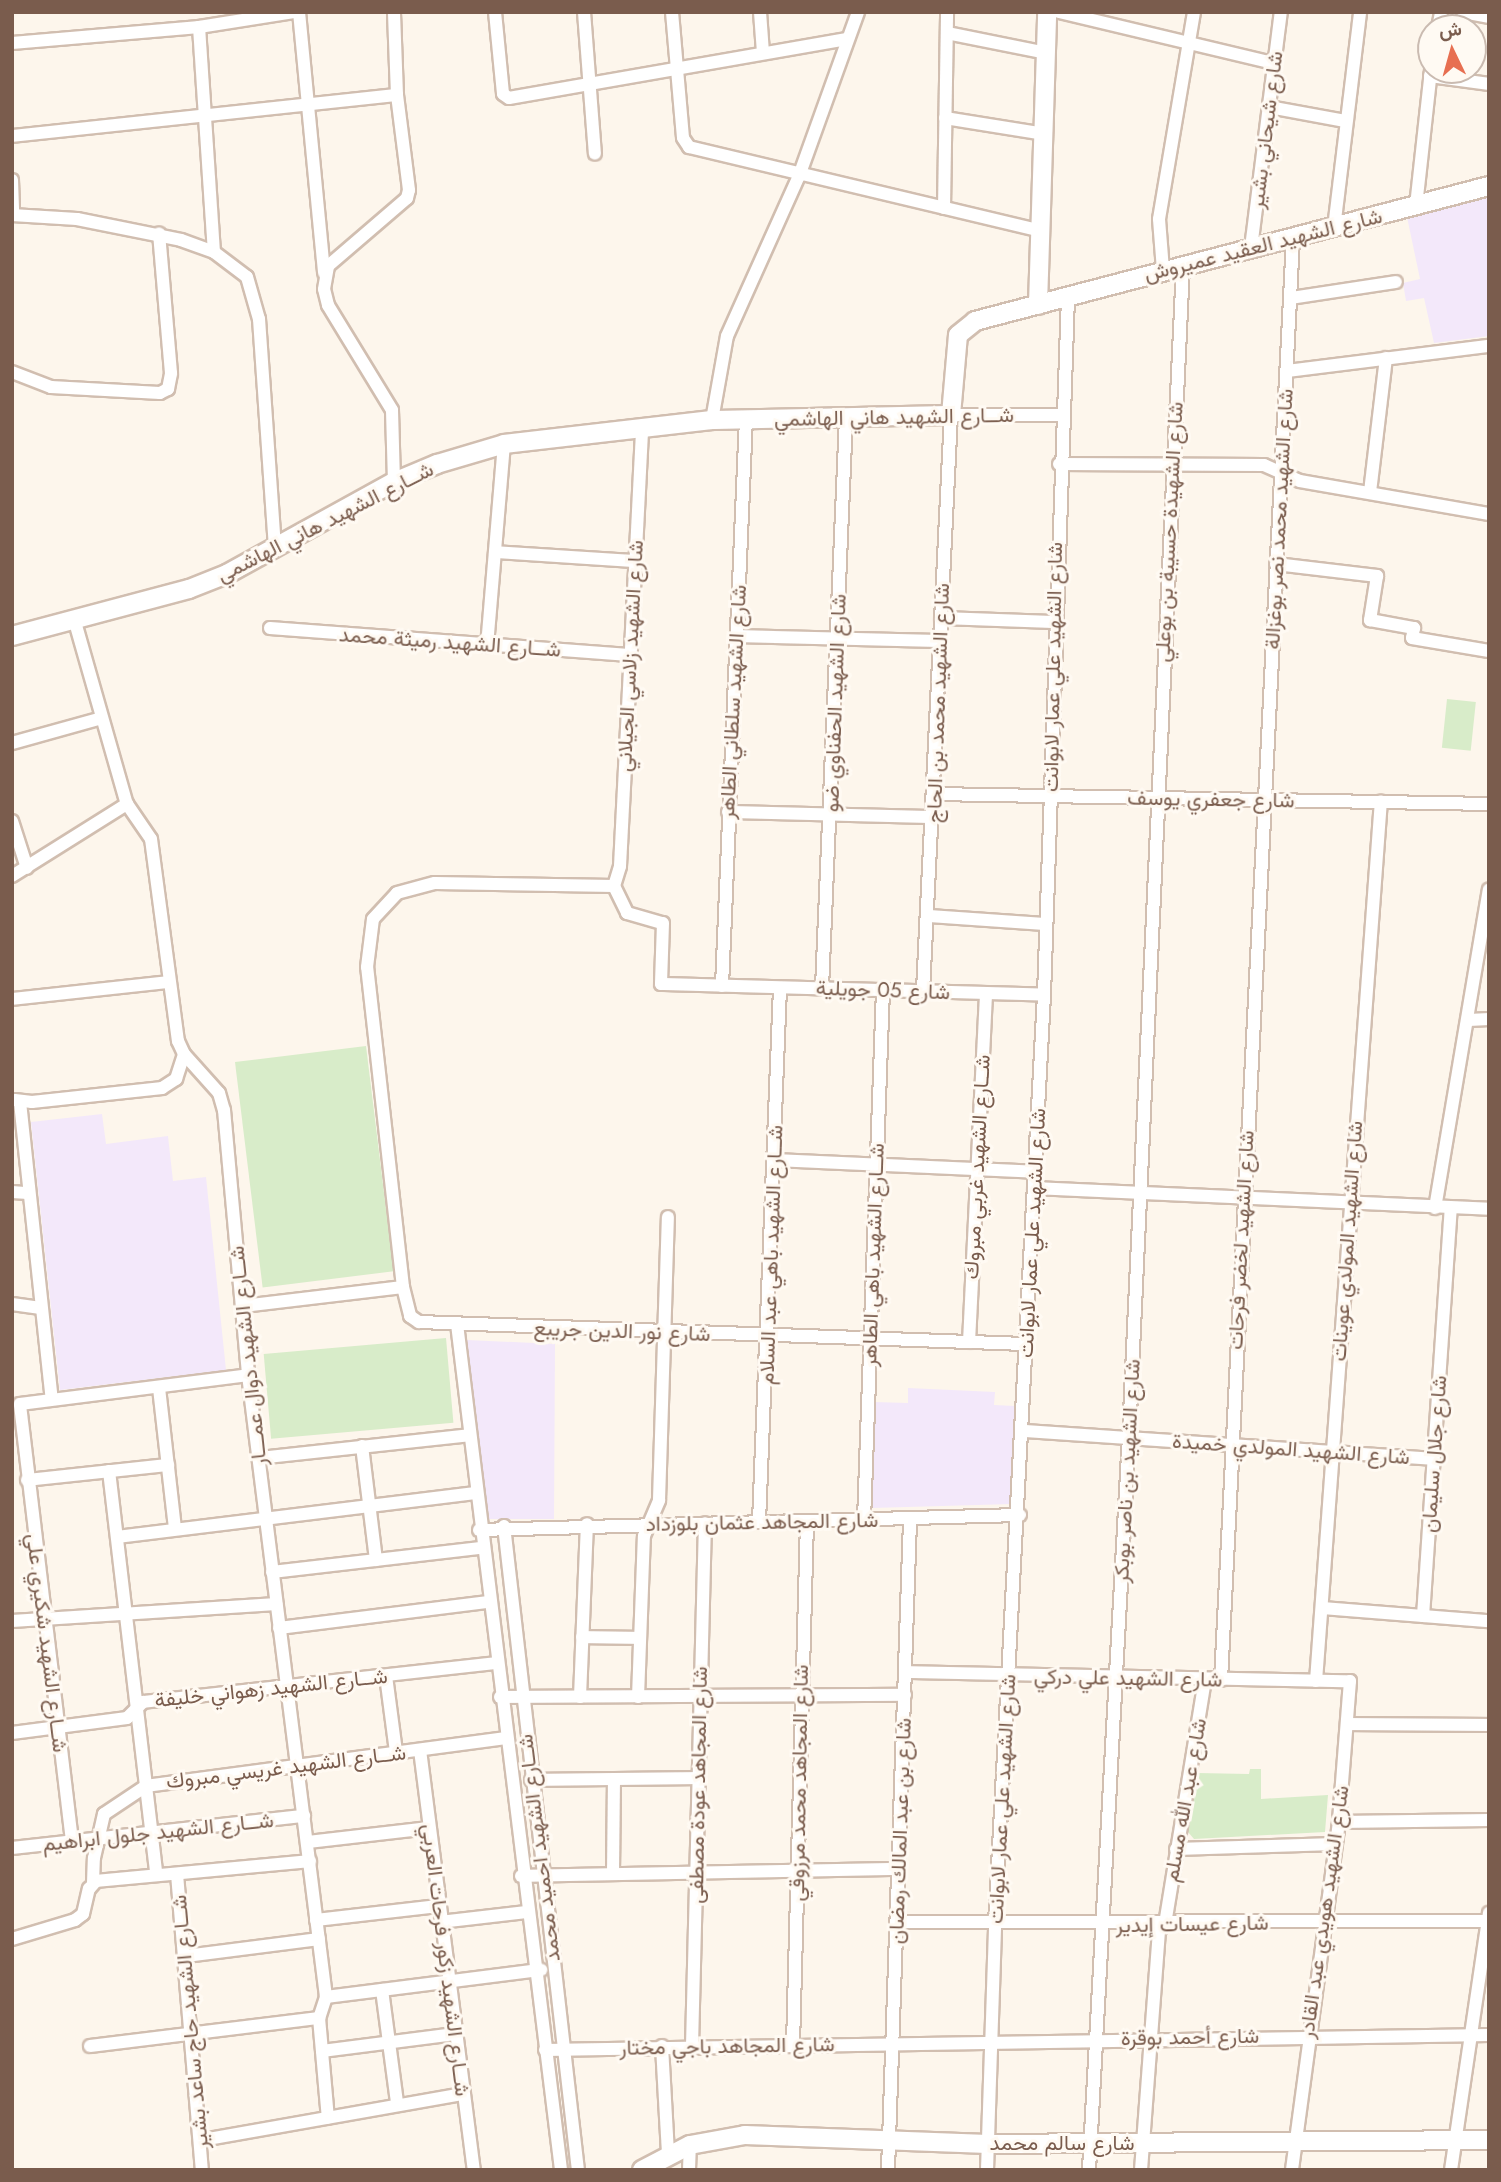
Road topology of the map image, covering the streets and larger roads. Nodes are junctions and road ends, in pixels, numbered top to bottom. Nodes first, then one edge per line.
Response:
1 (296, 12) edge
2 (394, 12) edge
3 (495, 12) edge
4 (584, 12) edge
5 (672, 12) edge
6 (760, 12) edge
7 (858, 12) edge
8 (947, 12) edge
9 (1047, 12) edge
10 (1059, 12) edge
11 (1194, 12) edge
12 (1281, 12) edge
13 (1360, 12) edge
14 (1099, 17) edge
15 (199, 27) junction
16 (947, 33) junction
17 (847, 39) junction
18 (12, 43) edge
19 (1188, 43) junction
20 (763, 53) junction
21 (1046, 53) junction
22 (1273, 63) junction
23 (677, 68) junction
24 (1430, 84) edge
25 (590, 85) junction
26 (397, 95) junction
27 (305, 105) junction
28 (1269, 107) junction
29 (208, 116) junction
30 (945, 118) junction
31 (1345, 121) junction
32 (1045, 134) junction
33 (12, 136) edge
34 (595, 154) dead end
35 (799, 176) junction
36 (12, 180) edge
37 (1489, 186) edge
38 (1416, 206) junction
39 (944, 208) junction
40 (13, 215) edge
41 (1334, 228) junction
42 (1042, 231) junction
43 (159, 234) junction
44 (1293, 238) junction
45 (1251, 248) junction
46 (214, 252) junction
47 (1183, 265) junction
48 (1163, 270) junction
49 (324, 276) junction
50 (1396, 282) dead end
51 (1068, 296) junction
52 (1291, 298) junction
53 (1038, 305) junction
54 (1489, 346) edge
55 (1386, 358) junction
56 (1287, 371) junction
57 (12, 372) edge
58 (951, 415) junction
59 (1061, 415) junction
60 (846, 417) junction
61 (746, 419) junction
62 (712, 420) junction
63 (642, 426) junction
64 (504, 444) junction
65 (1059, 464) junction
66 (1173, 466) junction
67 (1281, 471) junction
68 (394, 482) junction
69 (1370, 492) junction
70 (1489, 514) edge
71 (275, 548) junction
72 (495, 552) junction
73 (635, 561) junction
74 (1276, 564) junction
75 (940, 618) junction
76 (75, 622) junction
77 (1054, 622) junction
78 (270, 628) dead end
79 (12, 636) edge
80 (736, 636) junction
81 (838, 639) junction
82 (939, 641) junction
83 (487, 646) junction
84 (1489, 651) edge
85 (629, 655) junction
86 (102, 718) junction
87 (12, 743) edge
88 (934, 794) junction
89 (1050, 796) junction
90 (1156, 798) junction
91 (1265, 800) junction
92 (1381, 801) junction
93 (127, 804) junction
94 (1489, 804) edge
95 (728, 812) junction
96 (830, 813) junction
97 (933, 817) junction
98 (12, 821) edge
99 (27, 868) junction
100 (12, 876) edge
101 (614, 886) junction
102 (1489, 890) edge
103 (928, 916) junction
104 (1046, 923) junction
105 (168, 982) junction
106 (722, 986) junction
107 (780, 988) junction
108 (822, 988) junction
109 (883, 990) junction
110 (923, 991) junction
111 (986, 993) junction
112 (1044, 995) junction
113 (12, 999) edge
114 (1489, 1019) edge
115 (1469, 1020) junction
116 (184, 1054) junction
117 (16, 1100) edge
118 (775, 1160) junction
119 (876, 1165) junction
120 (976, 1170) junction
121 (1035, 1172) junction
122 (1034, 1188) junction
123 (12, 1192) edge
124 (28, 1193) junction
125 (1141, 1193) junction
126 (1242, 1199) junction
127 (1350, 1204) junction
128 (1435, 1208) junction
129 (1451, 1208) junction
130 (1489, 1209) edge
131 (668, 1217) dead end
132 (403, 1287) junction
133 (12, 1304) edge
134 (243, 1306) junction
135 (41, 1308) junction
136 (457, 1324) junction
137 (664, 1333) junction
138 (768, 1335) junction
139 (869, 1338) junction
140 (970, 1342) junction
141 (1027, 1344) junction
142 (248, 1376) junction
143 (159, 1388) junction
144 (52, 1399) junction
145 (1024, 1431) junction
146 (470, 1435) junction
147 (1129, 1437) junction
148 (1232, 1444) junction
149 (362, 1446) junction
150 (1332, 1450) junction
151 (19, 1456) edge
152 (259, 1458) junction
153 (1433, 1459) junction
154 (168, 1465) junction
155 (109, 1471) junction
156 (27, 1480) junction
157 (475, 1493) junction
158 (369, 1505) junction
159 (1020, 1515) junction
160 (266, 1518) junction
161 (911, 1519) junction
162 (863, 1520) junction
163 (807, 1521) junction
164 (759, 1522) junction
165 (705, 1523) junction
166 (587, 1524) junction
167 (651, 1524) junction
168 (504, 1526) junction
169 (175, 1529) junction
170 (479, 1530) junction
171 (117, 1536) junction
172 (481, 1548) junction
173 (376, 1560) junction
174 (272, 1572) junction
175 (488, 1602) junction
176 (276, 1604) junction
177 (1322, 1608) junction
178 (125, 1615) junction
179 (1423, 1616) junction
180 (12, 1621) edge
181 (42, 1621) junction
182 (1489, 1621) edge
183 (279, 1628) junction
184 (582, 1637) junction
185 (640, 1638) junction
186 (496, 1663) junction
187 (906, 1672) junction
188 (1008, 1675) junction
189 (386, 1676) junction
190 (1117, 1678) junction
191 (1205, 1680) junction
192 (1221, 1680) junction
193 (1317, 1681) junction
194 (1350, 1682) joint
195 (288, 1687) junction
196 (802, 1695) junction
197 (905, 1695) junction
198 (521, 1696) junction
199 (500, 1697) junction
200 (580, 1697) junction
201 (638, 1697) junction
202 (699, 1697) junction
203 (136, 1712) junction
204 (1348, 1724) junction
205 (1489, 1725) edge
206 (57, 1727) junction
207 (12, 1733) edge
208 (504, 1738) junction
209 (420, 1750) junction
210 (396, 1752) junction
211 (298, 1766) junction
212 (697, 1778) junction
213 (614, 1779) junction
214 (531, 1780) junction
215 (146, 1786) junction
216 (304, 1816) junction
217 (1489, 1820) edge
218 (1339, 1822) junction
219 (429, 1828) junction
220 (151, 1832) junction
221 (99, 1838) junction
222 (72, 1840) junction
223 (308, 1842) junction
224 (1335, 1844) junction
225 (12, 1848) edge
226 (1176, 1849) junction
227 (310, 1861) junction
228 (898, 1869) junction
229 (797, 1870) junction
230 (696, 1872) junction
231 (541, 1873) junction
232 (612, 1873) junction
233 (156, 1874) junction
234 (177, 1874) junction
235 (521, 1876) junction
236 (93, 1883) junction
237 (438, 1906) junction
238 (526, 1912) junction
239 (1488, 1919) edge
240 (316, 1920) junction
241 (440, 1922) junction
242 (896, 1922) junction
243 (1324, 1922) junction
244 (995, 1924) junction
245 (1165, 1924) junction
246 (1101, 1925) junction
247 (12, 1939) edge
248 (319, 1939) junction
249 (186, 1956) junction
250 (552, 1968) junction
251 (533, 1971) junction
252 (448, 1982) junction
253 (382, 1990) junction
254 (326, 1997) junction
255 (319, 2018) junction
256 (455, 2034) junction
257 (1307, 2034) junction
258 (1470, 2035) junction
259 (1489, 2035) edge
260 (194, 2036) junction
261 (1095, 2038) junction
262 (1151, 2038) junction
263 (992, 2039) junction
264 (388, 2042) junction
265 (892, 2043) junction
266 (793, 2045) junction
267 (90, 2046) dead end
268 (662, 2046) junction
269 (692, 2046) junction
270 (562, 2048) junction
271 (322, 2050) junction
272 (545, 2050) junction
273 (463, 2094) junction
274 (397, 2103) junction
275 (328, 2118) junction
276 (202, 2140) junction
277 (1455, 2140) junction
278 (1489, 2140) edge
279 (890, 2142) junction
280 (1294, 2142) junction
281 (1091, 2143) junction
282 (1143, 2143) junction
283 (988, 2144) junction
284 (690, 2146) junction
285 (668, 2154) junction
286 (202, 2170) edge
287 (474, 2170) edge
288 (561, 2170) edge
289 (578, 2170) edge
290 (642, 2170) edge
291 (689, 2170) edge
292 (888, 2170) edge
293 (987, 2170) edge
294 (1089, 2170) edge
295 (1141, 2170) edge
296 (1292, 2170) edge
297 (1451, 2170) edge

1 - 15 street
1 - 27 street
2 - 26 street
3 - 25 street
4 - 25 street
5 - 23 street
6 - 20 street
7 - 17 street
8 - 16 street
9 - 21 street
10 - 14 street
11 - 19 street
12 - 22 street, شارع شيحاني بشير
13 - 31 street
14 - 19 street
15 - 18 street
15 - 29 street
16 - 21 street
16 - 30 street
17 - 20 street
17 - 35 street
19 - 22 street
19 - 48 street
20 - 23 street
21 - 32 street
22 - 28 street, شارع شيحاني بشير
23 - 25 street
23 - 35 street
24 - 38 street
25 - 34 street
26 - 27 street
26 - 49 street
27 - 29 street
27 - 49 street
28 - 31 street
28 - 45 street, شارع شيحاني بشير
29 - 33 street
29 - 46 street
30 - 32 street
30 - 39 street
31 - 41 street
32 - 42 street
35 - 39 street
35 - 62 street
36 - 40 street
37 - 38 street, شارع الشهيد العقيد عميروش
38 - 41 street, شارع الشهيد العقيد عميروش
39 - 42 street
40 - 43 street
41 - 44 street, شارع الشهيد العقيد عميروش
42 - 53 street
43 - 46 street
43 - 57 street
44 - 45 street, شارع الشهيد العقيد عميروش
44 - 52 street, شارع الشهيد محمد نصر بوغزالة
45 - 47 street, شارع الشهيد العقيد عميروش
46 - 71 street
47 - 48 street, شارع الشهيد العقيد عميروش
47 - 66 street, شارع الشهيدة حسيبة بن بوعلي
48 - 51 street, شارع الشهيد العقيد عميروش
49 - 68 street
50 - 52 street
51 - 53 street, شارع الشهيد العقيد عميروش
51 - 59 street, شارع الشهيد علي عمار لابوانت
52 - 56 street, شارع الشهيد محمد نصر بوغزالة
53 - 58 street, شارع الشهيد العقيد عميروش
54 - 55 street
55 - 56 street
55 - 69 street
56 - 67 street, شارع الشهيد محمد نصر بوغزالة
58 - 59 street, شــارع الشهيد هاني الهاشمي
58 - 60 street, شــارع الشهيد هاني الهاشمي
58 - 75 street, شارع الشهيد محمد بن الحاج
59 - 65 street, شارع الشهيد علي عمار لابوانت
60 - 61 street, شــارع الشهيد هاني الهاشمي
60 - 81 street, شارع الشهيد الحفناوي ضو
61 - 62 street, شــارع الشهيد هاني الهاشمي
61 - 80 street, شارع الشهيد سلطاني الطاهر
62 - 63 street, شــارع الشهيد هاني الهاشمي
63 - 64 street, شــارع الشهيد هاني الهاشمي
63 - 73 street, شارع الشهيد زلاسي الجيلاني
64 - 68 street, شــارع الشهيد هاني الهاشمي
64 - 72 street
65 - 66 street
65 - 77 street, شارع الشهيد علي عمار لابوانت
66 - 67 street
66 - 90 street, شارع الشهيدة حسيبة بن بوعلي
67 - 69 street
67 - 74 street, شارع الشهيد محمد نصر بوغزالة
68 - 71 street, شــارع الشهيد هاني الهاشمي
69 - 70 street
71 - 76 street, شــارع الشهيد هاني الهاشمي
72 - 73 street
72 - 83 street
73 - 85 street, شارع الشهيد زلاسي الجيلاني
74 - 84 street
74 - 91 street, شارع الشهيد محمد نصر بوغزالة
75 - 77 street
75 - 82 street, شارع الشهيد محمد بن الحاج
76 - 79 street, شــارع الشهيد هاني الهاشمي
76 - 86 street, شــارع الشهيد دوال عمـــار
77 - 89 street, شارع الشهيد علي عمار لابوانت
78 - 83 street, شــارع الشهيد رميثة محمد
80 - 81 street
80 - 95 street, شارع الشهيد سلطاني الطاهر
81 - 82 street
81 - 96 street, شارع الشهيد الحفناوي ضو
82 - 88 street, شارع الشهيد محمد بن الحاج
83 - 85 street, شــارع الشهيد رميثة محمد
85 - 101 street, شارع الشهيد زلاسي الجيلاني
86 - 87 street
86 - 93 street, شــارع الشهيد دوال عمـــار
88 - 89 street, شارع جعفري يوسف
88 - 97 street, شارع الشهيد محمد بن الحاج
89 - 90 street, شارع جعفري يوسف
89 - 104 street, شارع الشهيد علي عمار لابوانت
90 - 91 street, شارع جعفري يوسف
90 - 125 street, شارع الشهيد بن ناصر بوبكر
91 - 92 street, شارع جعفري يوسف
91 - 126 street, شارع الشهيد لخضر فرحات
92 - 94 street, شارع جعفري يوسف
92 - 127 street, شارع الشهيد المولدي عوينات
93 - 99 street
93 - 105 street, شــارع الشهيد دوال عمـــار
95 - 96 street
95 - 106 street, شارع الشهيد سلطاني الطاهر
96 - 97 street
96 - 108 street, شارع الشهيد الحفناوي ضو
97 - 103 street, شارع الشهيد محمد بن الحاج
98 - 99 street
99 - 100 street
101 - 106 street, شارع 05 جويلية
101 - 132 street
102 - 115 street
103 - 104 street
103 - 110 street, شارع الشهيد محمد بن الحاج
104 - 112 street, شارع الشهيد علي عمار لابوانت
105 - 113 street
105 - 116 street, شــارع الشهيد دوال عمـــار
106 - 107 street, شارع 05 جويلية
107 - 108 street, شارع 05 جويلية
107 - 118 street, شــارع الشهيد باهي عبد السلام
108 - 109 street, شارع 05 جويلية
109 - 110 street, شارع 05 جويلية
109 - 119 street, شــارع الشهيد باهي الطاهر
110 - 111 street, شارع 05 جويلية
111 - 112 street, شارع 05 جويلية
111 - 120 street, شــارع الشهيد غربي مبروك
112 - 121 street, شارع الشهيد علي عمار لابوانت
114 - 115 street
115 - 128 street
116 - 117 street
116 - 134 street, شــارع الشهيد دوال عمـــار
117 - 124 street
118 - 119 street
118 - 138 street, شــارع الشهيد باهي عبد السلام
119 - 120 street
119 - 139 street, شــارع الشهيد باهي الطاهر
120 - 121 street
120 - 140 street, شــارع الشهيد غربي مبروك
121 - 122 street, شارع الشهيد علي عمار لابوانت
122 - 125 street
122 - 141 street, شارع الشهيد علي عمار لابوانت
123 - 124 street
124 - 135 street
125 - 126 street
125 - 147 street, شارع الشهيد بن ناصر بوبكر
126 - 127 street
126 - 148 street, شارع الشهيد لخضر فرحات
127 - 128 street
127 - 150 street, شارع الشهيد المولدي عوينات
128 - 129 street
129 - 130 street
129 - 153 street, شارع جلال سليمان
131 - 137 street
132 - 134 street
132 - 136 street, شارع نور الدين جريبع
133 - 135 street
134 - 142 street, شــارع الشهيد دوال عمـــار
135 - 144 street
136 - 137 street, شارع نور الدين جريبع
136 - 146 street, شــارع الشهيد احميد محمد
137 - 138 street, شارع نور الدين جريبع
137 - 167 street
138 - 139 street, شارع نور الدين جريبع
138 - 164 street, شــارع الشهيد باهي عبد السلام
139 - 140 street, شارع نور الدين جريبع
139 - 162 street, شــارع الشهيد باهي الطاهر
140 - 141 street, شارع نور الدين جريبع
141 - 145 street, شارع الشهيد علي عمار لابوانت
142 - 143 street
142 - 152 street, شــارع الشهيد دوال عمـــار
143 - 144 street
143 - 154 street
144 - 151 street, شــارع الشهيد شكيري علي
145 - 147 street, شارع الشهيد المولدي خميدة
145 - 159 street, شارع الشهيد علي عمار لابوانت
146 - 149 street
146 - 157 street, شــارع الشهيد احميد محمد
147 - 148 street, شارع الشهيد المولدي خميدة
147 - 190 street, شارع الشهيد بن ناصر بوبكر
148 - 150 street, شارع الشهيد المولدي خميدة
148 - 192 street, شارع الشهيد لخضر فرحات
149 - 152 street
149 - 158 street
150 - 153 street, شارع الشهيد المولدي خميدة
150 - 177 street, شارع الشهيد المولدي عوينات
151 - 156 street, شــارع الشهيد شكيري علي
152 - 160 street, شــارع الشهيد دوال عمـــار
153 - 179 street, شارع جلال سليمان
154 - 155 street
154 - 169 street
155 - 156 street
155 - 171 street
156 - 181 street, شــارع الشهيد شكيري علي
157 - 158 street
157 - 170 street, شــارع الشهيد احميد محمد
158 - 160 street
158 - 173 street
159 - 161 street, شارع المجاهد عثمان بلوزداد
159 - 188 street, شارع الشهيد علي عمار لابوانت
160 - 169 street
160 - 174 street, شــارع الشهيد دوال عمـــار
161 - 162 street, شارع المجاهد عثمان بلوزداد
161 - 187 street, شارع بن عبد المالك رمضان
162 - 163 street, شارع المجاهد عثمان بلوزداد
163 - 164 street, شارع المجاهد عثمان بلوزداد
163 - 196 street, شارع المجاهد محمد مرزوقي
164 - 165 street, شارع المجاهد عثمان بلوزداد
165 - 167 street, شارع المجاهد عثمان بلوزداد
165 - 202 street, شارع المجاهد عودة مصطفى
166 - 167 street, شارع المجاهد عثمان بلوزداد
166 - 168 street, شارع المجاهد عثمان بلوزداد
166 - 184 street
167 - 185 street
168 - 170 street, شارع المجاهد عثمان بلوزداد
168 - 198 street, شــارع الشهيد احميد محمد
169 - 171 street
170 - 172 street, شــارع الشهيد احميد محمد
171 - 178 street
172 - 173 street
172 - 175 street, شــارع الشهيد احميد محمد
173 - 174 street
174 - 176 street, شــارع الشهيد دوال عمـــار
175 - 183 street
175 - 186 street, شــارع الشهيد احميد محمد
176 - 178 street
176 - 183 street, شــارع الشهيد دوال عمـــار
177 - 179 street
177 - 193 street, شارع الشهيد المولدي عوينات
178 - 181 street
178 - 203 street
179 - 182 street
180 - 181 street
181 - 206 street, شــارع الشهيد شكيري علي
183 - 195 street, شــارع الشهيد دوال عمـــار
184 - 185 street
184 - 200 street
185 - 201 street
186 - 189 street, شــارع الشهيد زهواني خليفة
186 - 199 street, شــارع الشهيد احميد محمد
187 - 188 street, شارع الشهيد علي دركي
187 - 197 street, شارع بن عبد المالك رمضان
188 - 190 street, شارع الشهيد علي دركي
188 - 244 street, شارع الشهيد علي عمار لابوانت
189 - 195 street, شــارع الشهيد زهواني خليفة
189 - 210 street
190 - 191 street, شارع الشهيد علي دركي
190 - 246 street, شارع الشهيد بن ناصر بوبكر
191 - 192 street, شارع الشهيد علي دركي
191 - 226 street, شارع عبد الله مسلم
192 - 193 street, شارع الشهيد علي دركي
193 - 194 street, شارع الشهيد علي دركي
194 - 204 street, شارع الشهيد هويدي عبد القادر
195 - 203 street, شــارع الشهيد زهواني خليفة
195 - 211 street, شــارع الشهيد دوال عمـــار
196 - 197 street
196 - 202 street
196 - 229 street, شارع المجاهد محمد مرزوقي
197 - 228 street, شارع بن عبد المالك رمضان
198 - 199 street
198 - 200 street
198 - 214 street, شــارع الشهيد احميد محمد
199 - 208 street, شــارع الشهيد احميد محمد
200 - 201 street
201 - 202 street
202 - 212 street, شارع المجاهد عودة مصطفى
203 - 206 street, شــارع الشهيد زهواني خليفة
203 - 215 street
204 - 205 street
204 - 218 street, شارع الشهيد هويدي عبد القادر
206 - 207 street, شــارع الشهيد زهواني خليفة
206 - 222 street, شــارع الشهيد شكيري علي
208 - 209 street, شــارع الشهيد غريسي مبروك
208 - 235 street, شــارع الشهيد احميد محمد
209 - 210 street, شــارع الشهيد غريسي مبروك
209 - 219 street, شــارع الشهيد زكور فرحات العربي
210 - 211 street, شــارع الشهيد غريسي مبروك
211 - 215 street, شــارع الشهيد غريسي مبروك
211 - 216 street, شــارع الشهيد دوال عمـــار
212 - 213 street
212 - 230 street, شارع المجاهد عودة مصطفى
213 - 214 street
213 - 232 street
214 - 231 street, شــارع الشهيد احميد محمد
215 - 220 street
215 - 221 street, شــارع الشهيد غريسي مبروك
216 - 220 street, شــارع الشهيد جلول ابراهيم
216 - 223 street, شــارع الشهيد دوال عمـــار
217 - 218 street
218 - 224 street, شارع الشهيد هويدي عبد القادر
219 - 223 street
219 - 237 street, شــارع الشهيد زكور فرحات العربي
220 - 221 street, شــارع الشهيد جلول ابراهيم
220 - 233 street
221 - 222 street, شــارع الشهيد جلول ابراهيم
221 - 236 street, شــارع الشهيد غريسي مبروك
222 - 225 street, شــارع الشهيد جلول ابراهيم
223 - 227 street, شــارع الشهيد دوال عمـــار
224 - 226 street
224 - 243 street, شارع الشهيد هويدي عبد القادر
226 - 245 street, شارع عبد الله مسلم
227 - 234 street
227 - 240 street, شــارع الشهيد دوال عمـــار
228 - 229 street
228 - 242 street, شارع بن عبد المالك رمضان
229 - 230 street
229 - 266 street, شارع المجاهد محمد مرزوقي
230 - 232 street
230 - 269 street, شارع المجاهد عودة مصطفى
231 - 232 street
231 - 235 street
231 - 250 street, شــارع الشهيد احميد محمد
233 - 234 street
233 - 236 street
234 - 249 street, شــارع الشهيد حاج ساعد بشير
235 - 238 street, شــارع الشهيد احميد محمد
236 - 247 street, شــارع الشهيد غريسي مبروك
237 - 240 street
237 - 241 street, شــارع الشهيد زكور فرحات العربي
238 - 241 street
238 - 251 street, شــارع الشهيد احميد محمد
239 - 243 street, شارع عيسات إيدير
239 - 258 street
240 - 248 street, شــارع الشهيد دوال عمـــار
241 - 252 street, شــارع الشهيد زكور فرحات العربي
242 - 244 street, شارع عيسات إيدير
242 - 265 street, شارع بن عبد المالك رمضان
243 - 245 street, شارع عيسات إيدير
243 - 257 street, شارع الشهيد هويدي عبد القادر
244 - 246 street, شارع عيسات إيدير
244 - 263 street, شارع الشهيد علي عمار لابوانت
245 - 246 street, شارع عيسات إيدير
245 - 262 street, شارع عبد الله مسلم
246 - 261 street, شارع الشهيد بن ناصر بوبكر
248 - 249 street
248 - 254 street, شــارع الشهيد دوال عمـــار
249 - 260 street, شــارع الشهيد حاج ساعد بشير
250 - 251 street
250 - 270 street, شــارع الشهيد احميد محمد
251 - 252 street
251 - 272 street, شــارع الشهيد احميد محمد
252 - 253 street
252 - 256 street, شــارع الشهيد زكور فرحات العربي
253 - 254 street
253 - 264 street
254 - 255 street, شــارع الشهيد دوال عمـــار
255 - 260 street
255 - 271 street, شــارع الشهيد دوال عمـــار
256 - 264 street
256 - 273 street, شــارع الشهيد زكور فرحات العربي
257 - 258 street, شارع أحمد بوقرة
257 - 262 street, شارع أحمد بوقرة
257 - 280 street, شارع الشهيد هويدي عبد القادر
258 - 259 street, شارع أحمد بوقرة
258 - 277 street
260 - 267 street
260 - 276 street, شــارع الشهيد حاج ساعد بشير
261 - 262 street, شارع أحمد بوقرة
261 - 263 street, شارع أحمد بوقرة
261 - 281 street, شارع الشهيد بن ناصر بوبكر
262 - 282 street, شارع عبد الله مسلم
263 - 265 street, شارع أحمد بوقرة
263 - 283 street, شارع الشهيد علي عمار لابوانت
264 - 271 street
264 - 274 street
265 - 266 street, شارع المجاهد باجي مختار
265 - 279 street, شارع بن عبد المالك رمضان
266 - 269 street, شارع المجاهد باجي مختار
268 - 269 street, شارع المجاهد باجي مختار
268 - 270 street, شارع المجاهد باجي مختار
268 - 285 street
270 - 272 street, شارع المجاهد باجي مختار
270 - 289 street, شــارع الشهيد احميد محمد
271 - 275 street, شــارع الشهيد دوال عمـــار
272 - 288 street, شــارع الشهيد احميد محمد
273 - 274 street
273 - 287 street, شــارع الشهيد زكور فرحات العربي
274 - 275 street
275 - 276 street
276 - 286 street, شــارع الشهيد حاج ساعد بشير
277 - 278 street, شارع سالم محمد
277 - 280 street, شارع سالم محمد
277 - 297 street
279 - 283 street, شارع سالم محمد
279 - 284 street, شارع سالم محمد
279 - 292 street, شارع بن عبد المالك رمضان
280 - 282 street, شارع سالم محمد
280 - 296 street, شارع الشهيد هويدي عبد القادر
281 - 282 street, شارع سالم محمد
281 - 283 street, شارع سالم محمد
281 - 294 street, شارع الشهيد بن ناصر بوبكر
282 - 295 street, شارع عبد الله مسلم
283 - 293 street, شارع الشهيد علي عمار لابوانت
284 - 285 street, شارع سالم محمد
284 - 291 street
285 - 290 street, شارع سالم محمد

